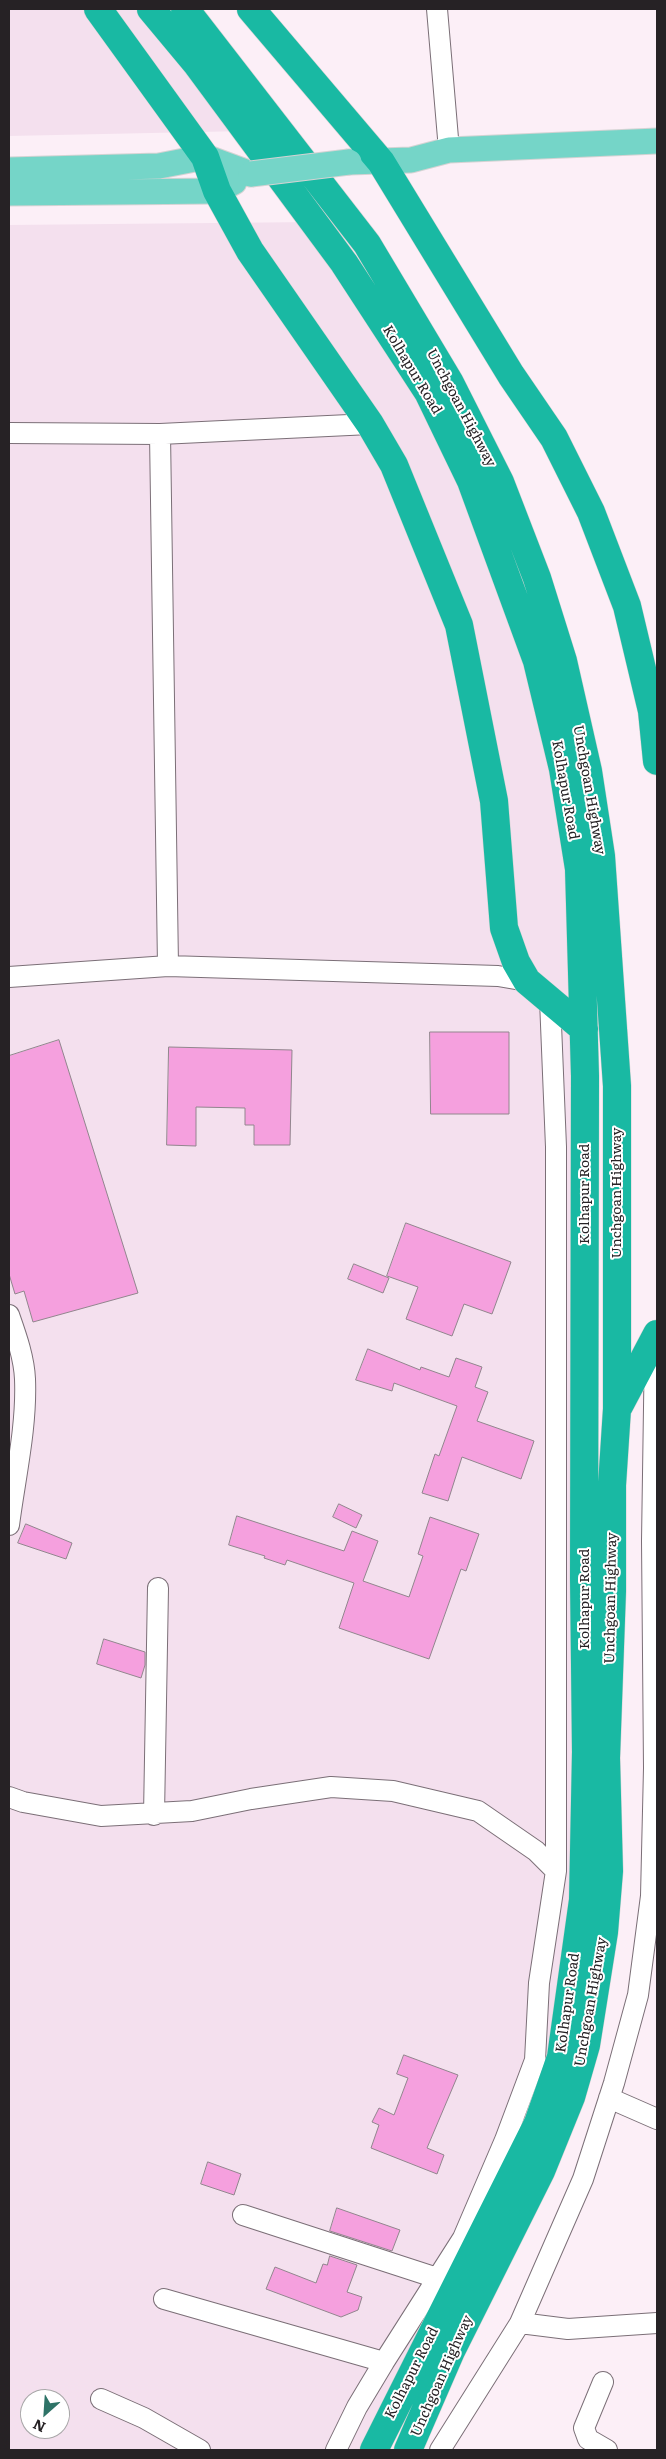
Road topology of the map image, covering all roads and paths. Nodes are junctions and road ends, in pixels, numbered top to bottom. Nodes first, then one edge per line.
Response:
1 (98, 9) edge
2 (152, 9) edge
3 (185, 9) edge
4 (251, 9) edge
5 (437, 9) edge
6 (657, 141) edge
7 (449, 150) junction
8 (205, 157) junction
9 (381, 162) junction
10 (9, 170) edge
11 (250, 174) junction
12 (217, 191) junction
13 (9, 193) edge
14 (370, 424) junction
15 (9, 433) edge
16 (160, 434) junction
17 (657, 761) edge
18 (168, 966) junction
19 (9, 977) edge
20 (527, 981) junction
21 (550, 1000) junction
22 (584, 1029) junction
23 (9, 1315) edge
24 (656, 1337) edge
25 (617, 1409) junction
26 (9, 1525) edge
27 (158, 1588) dead end
28 (655, 1634) edge
29 (9, 1797) edge
30 (154, 1815) junction
31 (556, 1871) junction
32 (651, 1944) edge
33 (609, 2098) junction
34 (657, 2119) edge
35 (243, 2215) dead end
36 (437, 2278) junction
37 (164, 2299) dead end
38 (520, 2323) junction
39 (657, 2323) edge
40 (384, 2362) junction
41 (603, 2382) dead end
42 (101, 2398) dead end
43 (200, 2450) edge
44 (336, 2450) edge
45 (374, 2450) edge
46 (408, 2450) edge
47 (440, 2450) edge
48 (607, 2450) edge

1 - 8 highway
2 - 22 highway, Kolhapur Road
3 - 25 highway, Unchgoan Highway
4 - 9 highway
5 - 7 street
6 - 7 main road
7 - 9 main road
8 - 10 main road
8 - 11 main road
8 - 12 highway
9 - 11 main road, bridge
9 - 17 highway
11 - 12 main road
12 - 13 main road
12 - 14 highway
14 - 16 street
14 - 20 highway
15 - 16 street
16 - 18 street
18 - 19 street
18 - 20 street
20 - 21 highway
21 - 22 highway
21 - 31 street
22 - 45 highway, Kolhapur Road
23 - 26 street
24 - 25 highway
24 - 28 street
25 - 46 highway, Unchgoan Highway
27 - 30 street
28 - 32 street
29 - 30 street
30 - 31 street
31 - 36 street
32 - 33 street
33 - 34 street
33 - 38 street
35 - 36 street
36 - 40 street
37 - 40 street
38 - 39 street
38 - 47 street
40 - 44 street
41 - 48 street
42 - 43 street

